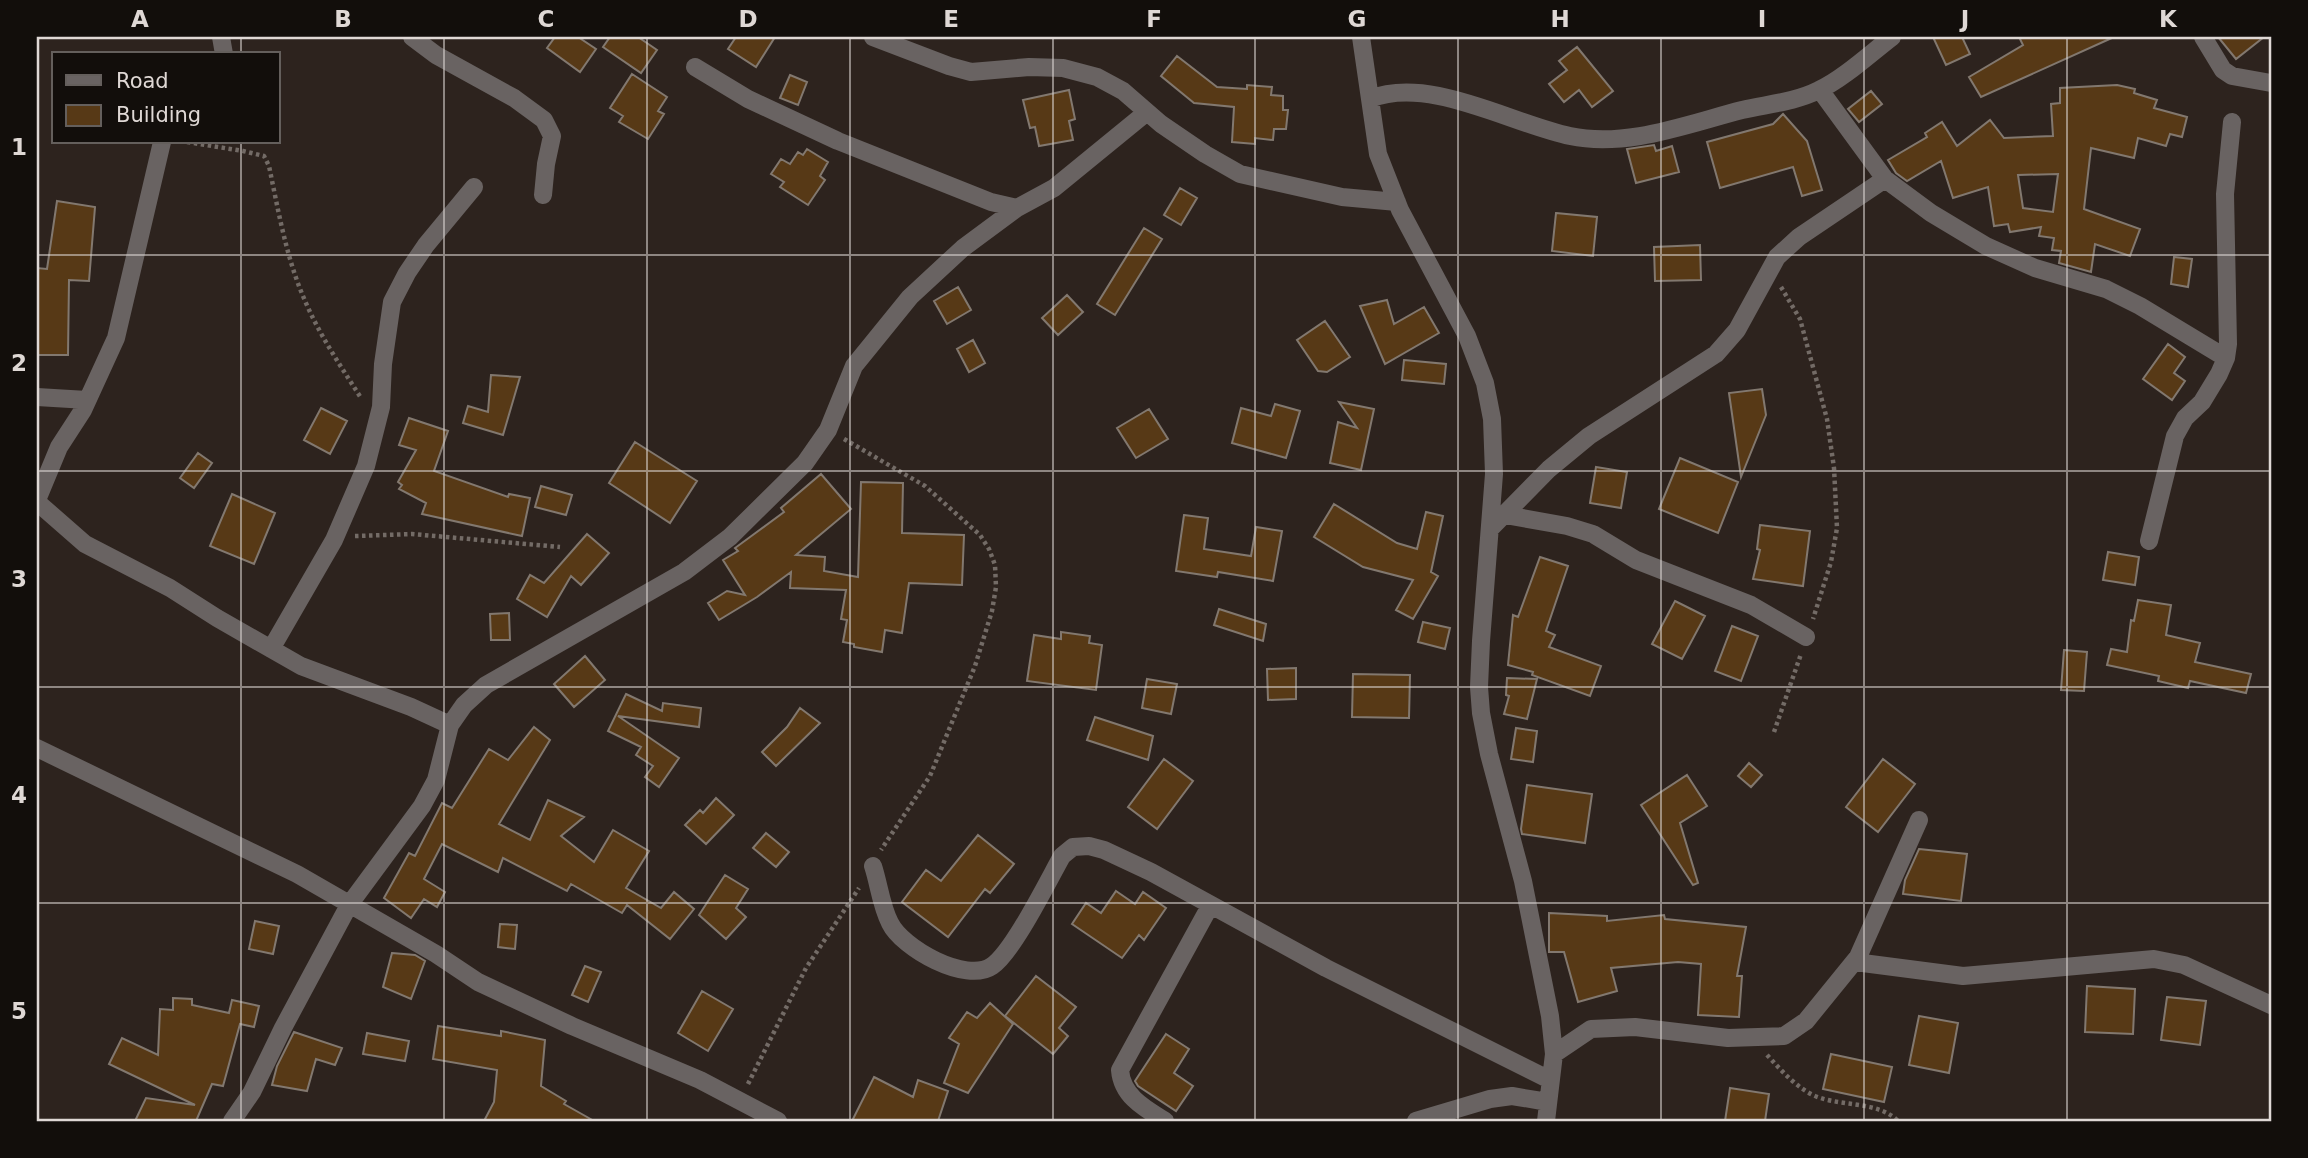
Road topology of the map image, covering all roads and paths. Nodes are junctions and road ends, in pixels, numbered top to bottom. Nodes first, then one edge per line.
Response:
1 (412, 37) edge
2 (873, 37) edge
3 (1361, 37) edge
4 (1892, 37) edge
5 (2203, 37) edge
6 (695, 67) dead end
7 (2271, 83) edge
8 (1820, 90) junction
9 (1370, 99) junction
10 (1147, 112) junction
11 (2232, 122) dead end
12 (162, 144) edge
13 (201, 144) edge
14 (1885, 179) junction
15 (474, 187) dead end
16 (543, 195) dead end
17 (1397, 202) junction
18 (1017, 208) junction
19 (1769, 269) junction
20 (2226, 358) junction
21 (37, 397) edge
22 (88, 400) junction
23 (377, 423) junction
24 (828, 430) junction
25 (37, 501) edge
26 (1505, 515) junction
27 (1490, 528) junction
28 (334, 540) junction
29 (2149, 541) dead end
30 (561, 547) dead end
31 (1806, 637) junction
32 (271, 649) junction
33 (450, 725) junction
34 (1774, 732) dead end
35 (37, 748) edge
36 (1919, 820) dead end
37 (873, 866) junction
38 (349, 905) junction
39 (1210, 906) junction
40 (1855, 962) junction
41 (2271, 1004) edge
42 (1753, 1039) junction
43 (1554, 1054) junction
44 (1550, 1080) junction
45 (739, 1101) junction
46 (1548, 1102) junction
47 (232, 1121) edge
48 (778, 1121) edge
49 (1165, 1121) edge
50 (1416, 1121) edge
51 (1546, 1121) edge
52 (1898, 1121) edge

1 - 16 street
2 - 10 street
3 - 9 street
4 - 8 street
5 - 7 street
6 - 18 street
8 - 9 street
8 - 14 street
9 - 17 street
10 - 17 street
10 - 18 street
11 - 20 street
12 - 22 street
13 - 23 path
14 - 19 street
14 - 20 street
15 - 23 street
17 - 27 street
18 - 24 street
19 - 26 street
19 - 31 path
20 - 29 street
21 - 22 street
22 - 25 street
23 - 28 street
24 - 33 street
24 - 37 path
25 - 32 street
26 - 27 street
26 - 31 street
27 - 43 street
28 - 30 path
28 - 32 street
31 - 34 path
32 - 33 street
33 - 38 street
35 - 38 street
36 - 40 street
37 - 39 street
37 - 45 path
38 - 45 street
38 - 47 street
39 - 44 street
39 - 49 street
40 - 41 street
40 - 42 street
42 - 43 street
42 - 52 path
43 - 44 street
44 - 46 street
45 - 48 street
46 - 50 street
46 - 51 street

